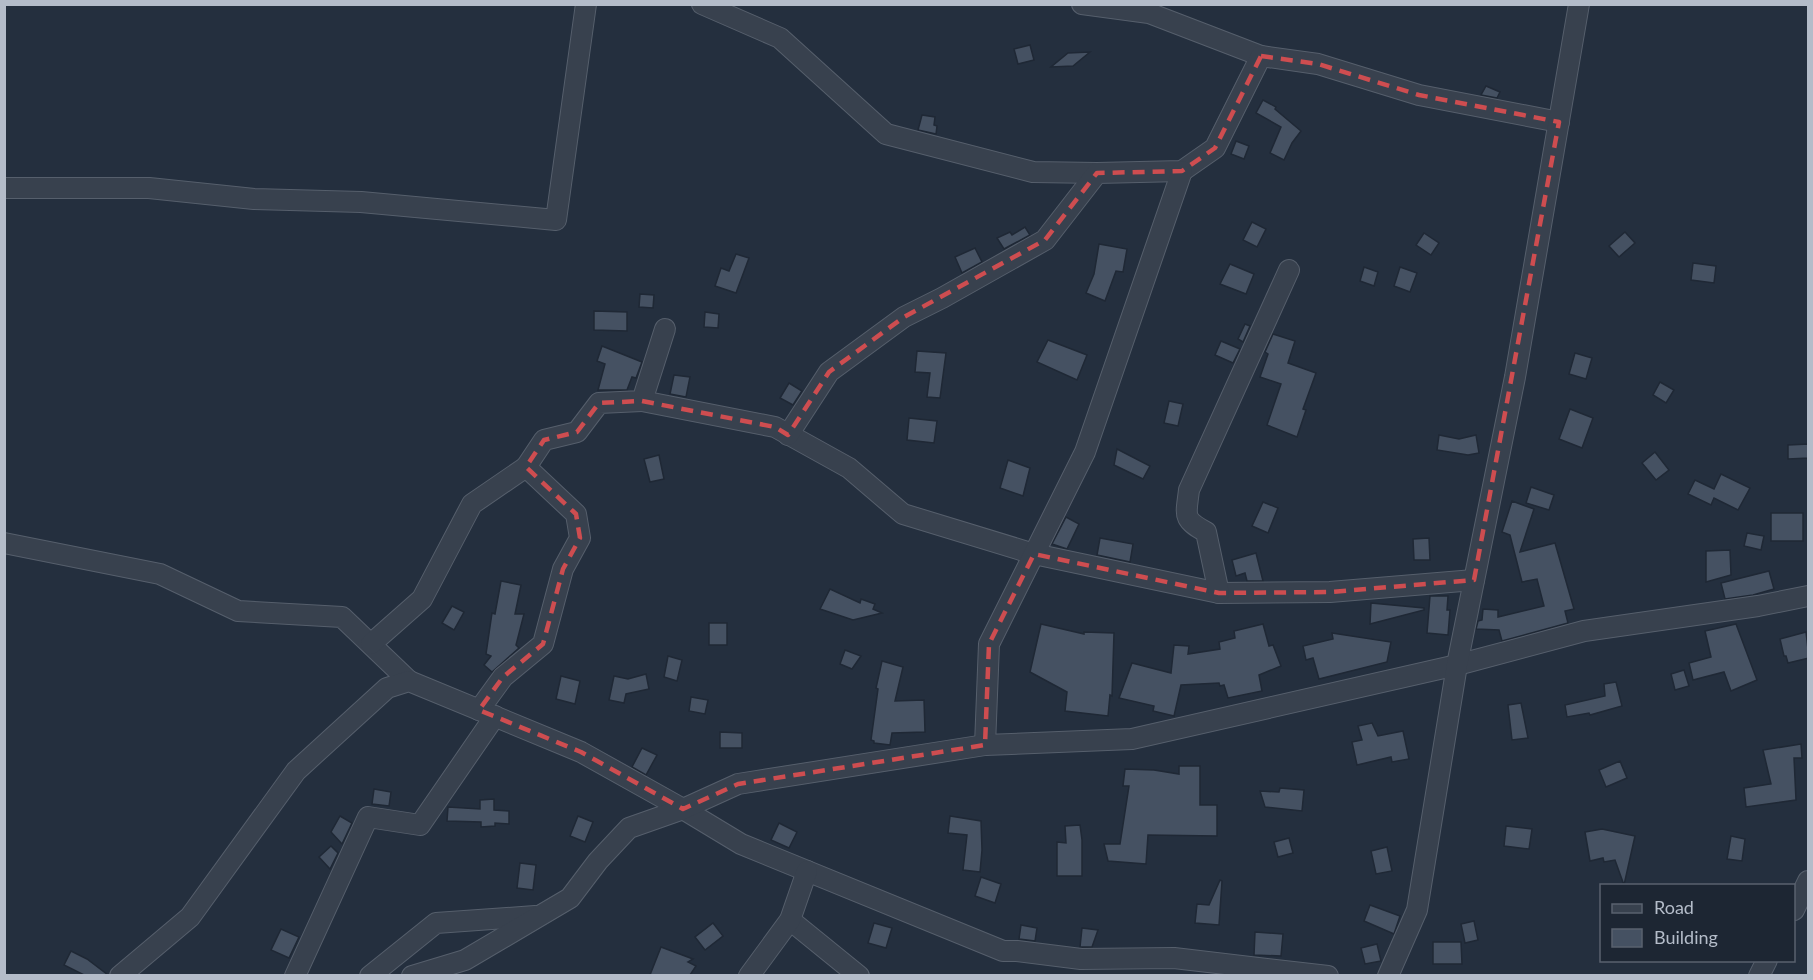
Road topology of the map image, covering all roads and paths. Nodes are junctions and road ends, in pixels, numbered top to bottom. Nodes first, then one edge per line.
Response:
1 (586, 4) edge
2 (702, 4) edge
3 (1082, 4) edge
4 (1580, 4) edge
5 (1261, 56) junction
6 (1558, 122) junction
7 (1182, 171) junction
8 (1097, 173) junction
9 (4, 188) edge
10 (1290, 270) dead end
11 (664, 329) dead end
12 (642, 401) junction
13 (788, 435) junction
14 (526, 467) junction
15 (4, 543) edge
16 (1034, 554) junction
17 (1474, 580) junction
18 (1219, 593) junction
19 (1809, 596) edge
20 (371, 644) junction
21 (1457, 665) junction
22 (409, 681) junction
23 (487, 713) junction
24 (986, 745) junction
25 (683, 808) junction
26 (807, 871) junction
27 (1809, 881) edge
28 (1795, 908) edge
29 (540, 915) junction
30 (790, 920) junction
31 (120, 975) edge
32 (295, 975) edge
33 (370, 975) edge
34 (412, 975) edge
35 (749, 975) edge
36 (859, 975) edge
37 (1328, 975) edge
38 (1388, 975) edge

1 - 9 street
2 - 8 street
3 - 5 street
4 - 6 street
5 - 6 street
5 - 7 street
6 - 17 street
7 - 8 street
7 - 16 street
8 - 13 street
10 - 18 street
11 - 12 street
12 - 13 street
12 - 14 street
13 - 16 street
14 - 20 street
14 - 23 street
15 - 20 street
16 - 18 street
16 - 24 street
17 - 18 street
17 - 21 street
19 - 21 street
20 - 22 street
21 - 24 street
21 - 38 street
22 - 23 street
22 - 31 street
23 - 25 street
23 - 32 street
24 - 25 street
25 - 26 street
25 - 29 street
26 - 30 street
26 - 37 street
27 - 28 street
29 - 33 street
29 - 34 street
30 - 35 street
30 - 36 street

